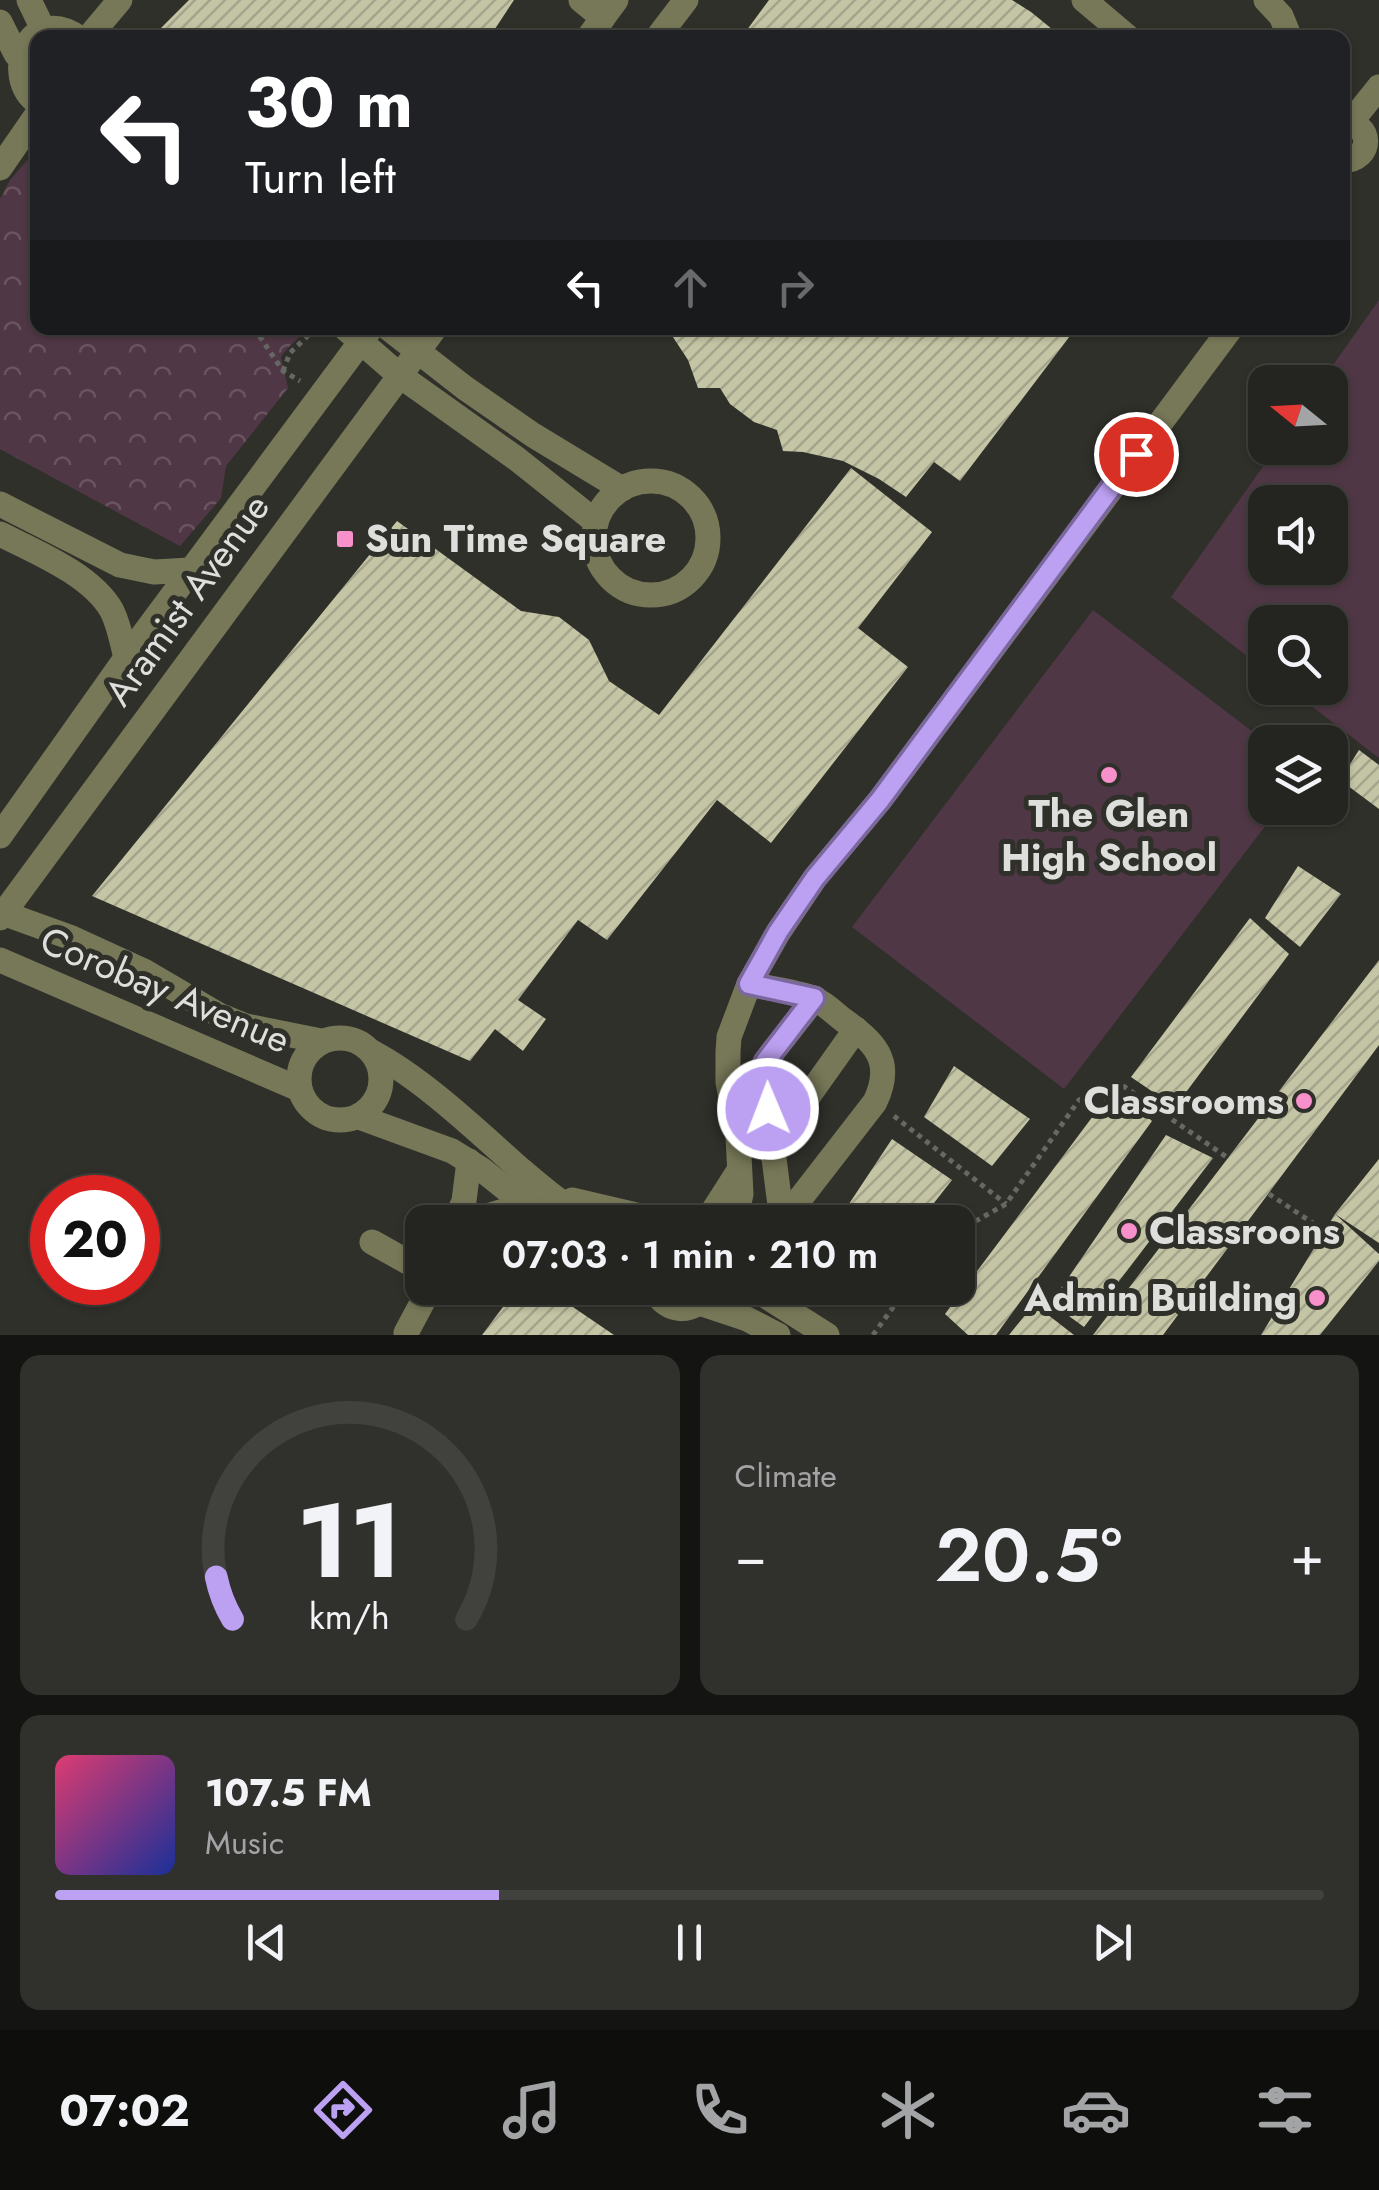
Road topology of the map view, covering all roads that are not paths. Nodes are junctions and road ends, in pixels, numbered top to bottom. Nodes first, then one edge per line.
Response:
1 (29, 0) edge
2 (120, 0) edge
3 (581, 0) edge
4 (686, 0) edge
5 (1084, 0) edge
6 (1266, 0) edge
7 (603, 18) edge
8 (0, 22) edge
9 (43, 29) joint
10 (65, 30) edge
11 (95, 30) edge
12 (663, 30) edge
13 (1120, 30) edge
14 (1286, 30) edge
15 (30, 36) edge
16 (15, 61) junction
17 (1379, 87) edge
18 (0, 94) edge
19 (30, 97) edge
20 (30, 125) edge
21 (1360, 126) edge
22 (1350, 163) edge
23 (0, 168) edge
24 (357, 335) edge
25 (362, 335) edge
26 (397, 335) edge
27 (429, 335) edge
28 (1225, 335) edge
29 (417, 350) junction
30 (399, 375) junction
31 (533, 435) junction
32 (517, 459) junction
33 (622, 489) junction
34 (0, 504) edge
35 (596, 522) junction
36 (0, 534) edge
37 (191, 570) junction
38 (126, 658) junction
39 (0, 836) edge
40 (1, 914) edge
41 (0, 960) edge
42 (749, 984) junction
43 (814, 998) junction
44 (856, 1029) junction
45 (321, 1042) junction
46 (372, 1052) junction
47 (300, 1089) junction
48 (359, 1117) junction
49 (772, 1146) junction
50 (470, 1161) junction
51 (738, 1172) junction
52 (553, 1196) junction
53 (462, 1205) edge
54 (525, 1205) edge
55 (566, 1205) edge
56 (592, 1205) edge
57 (717, 1205) edge
58 (739, 1205) edge
59 (780, 1205) edge
60 (795, 1205) edge
61 (372, 1242) dead end
62 (405, 1260) edge
63 (421, 1305) edge
64 (722, 1305) edge
65 (785, 1305) edge
66 (406, 1333) edge
67 (778, 1335) edge
68 (827, 1335) edge

1 - 9 street
2 - 11 street
3 - 7 street
4 - 12 street
5 - 13 street
6 - 14 street
8 - 16 street
9 - 10 street
15 - 16 street
16 - 18 street
16 - 19 street
17 - 21 street
20 - 23 street
21 - 22 street
24 - 37 street, Aramist Avenue
25 - 30 street
26 - 29 street
27 - 29 street, Aramist Avenue
28 - 42 street
29 - 30 street, Aramist Avenue
29 - 31 street
30 - 32 street
30 - 40 street, Aramist Avenue
31 - 32 street
31 - 33 street
32 - 35 street
33 - 35 street
33 - 35 street
34 - 37 street
36 - 38 street
37 - 38 street, Aramist Avenue
38 - 39 street, Aramist Avenue
40 - 45 street, Corobay Avenue
41 - 47 street, Corobay Avenue
42 - 43 street
42 - 51 street
43 - 44 street
43 - 49 street
44 - 49 street
44 - 60 street
45 - 46 street, Corobay Avenue
45 - 47 street, Corobay Avenue
46 - 48 street
46 - 52 street, Corobay Avenue
47 - 48 street, Corobay Avenue
48 - 50 street, Corobay Avenue
49 - 59 street
50 - 53 street
50 - 54 street, Corobay Avenue
51 - 57 street
51 - 58 street
52 - 55 street, Corobay Avenue
52 - 56 street
61 - 62 street
63 - 66 street
64 - 67 street
65 - 68 street

